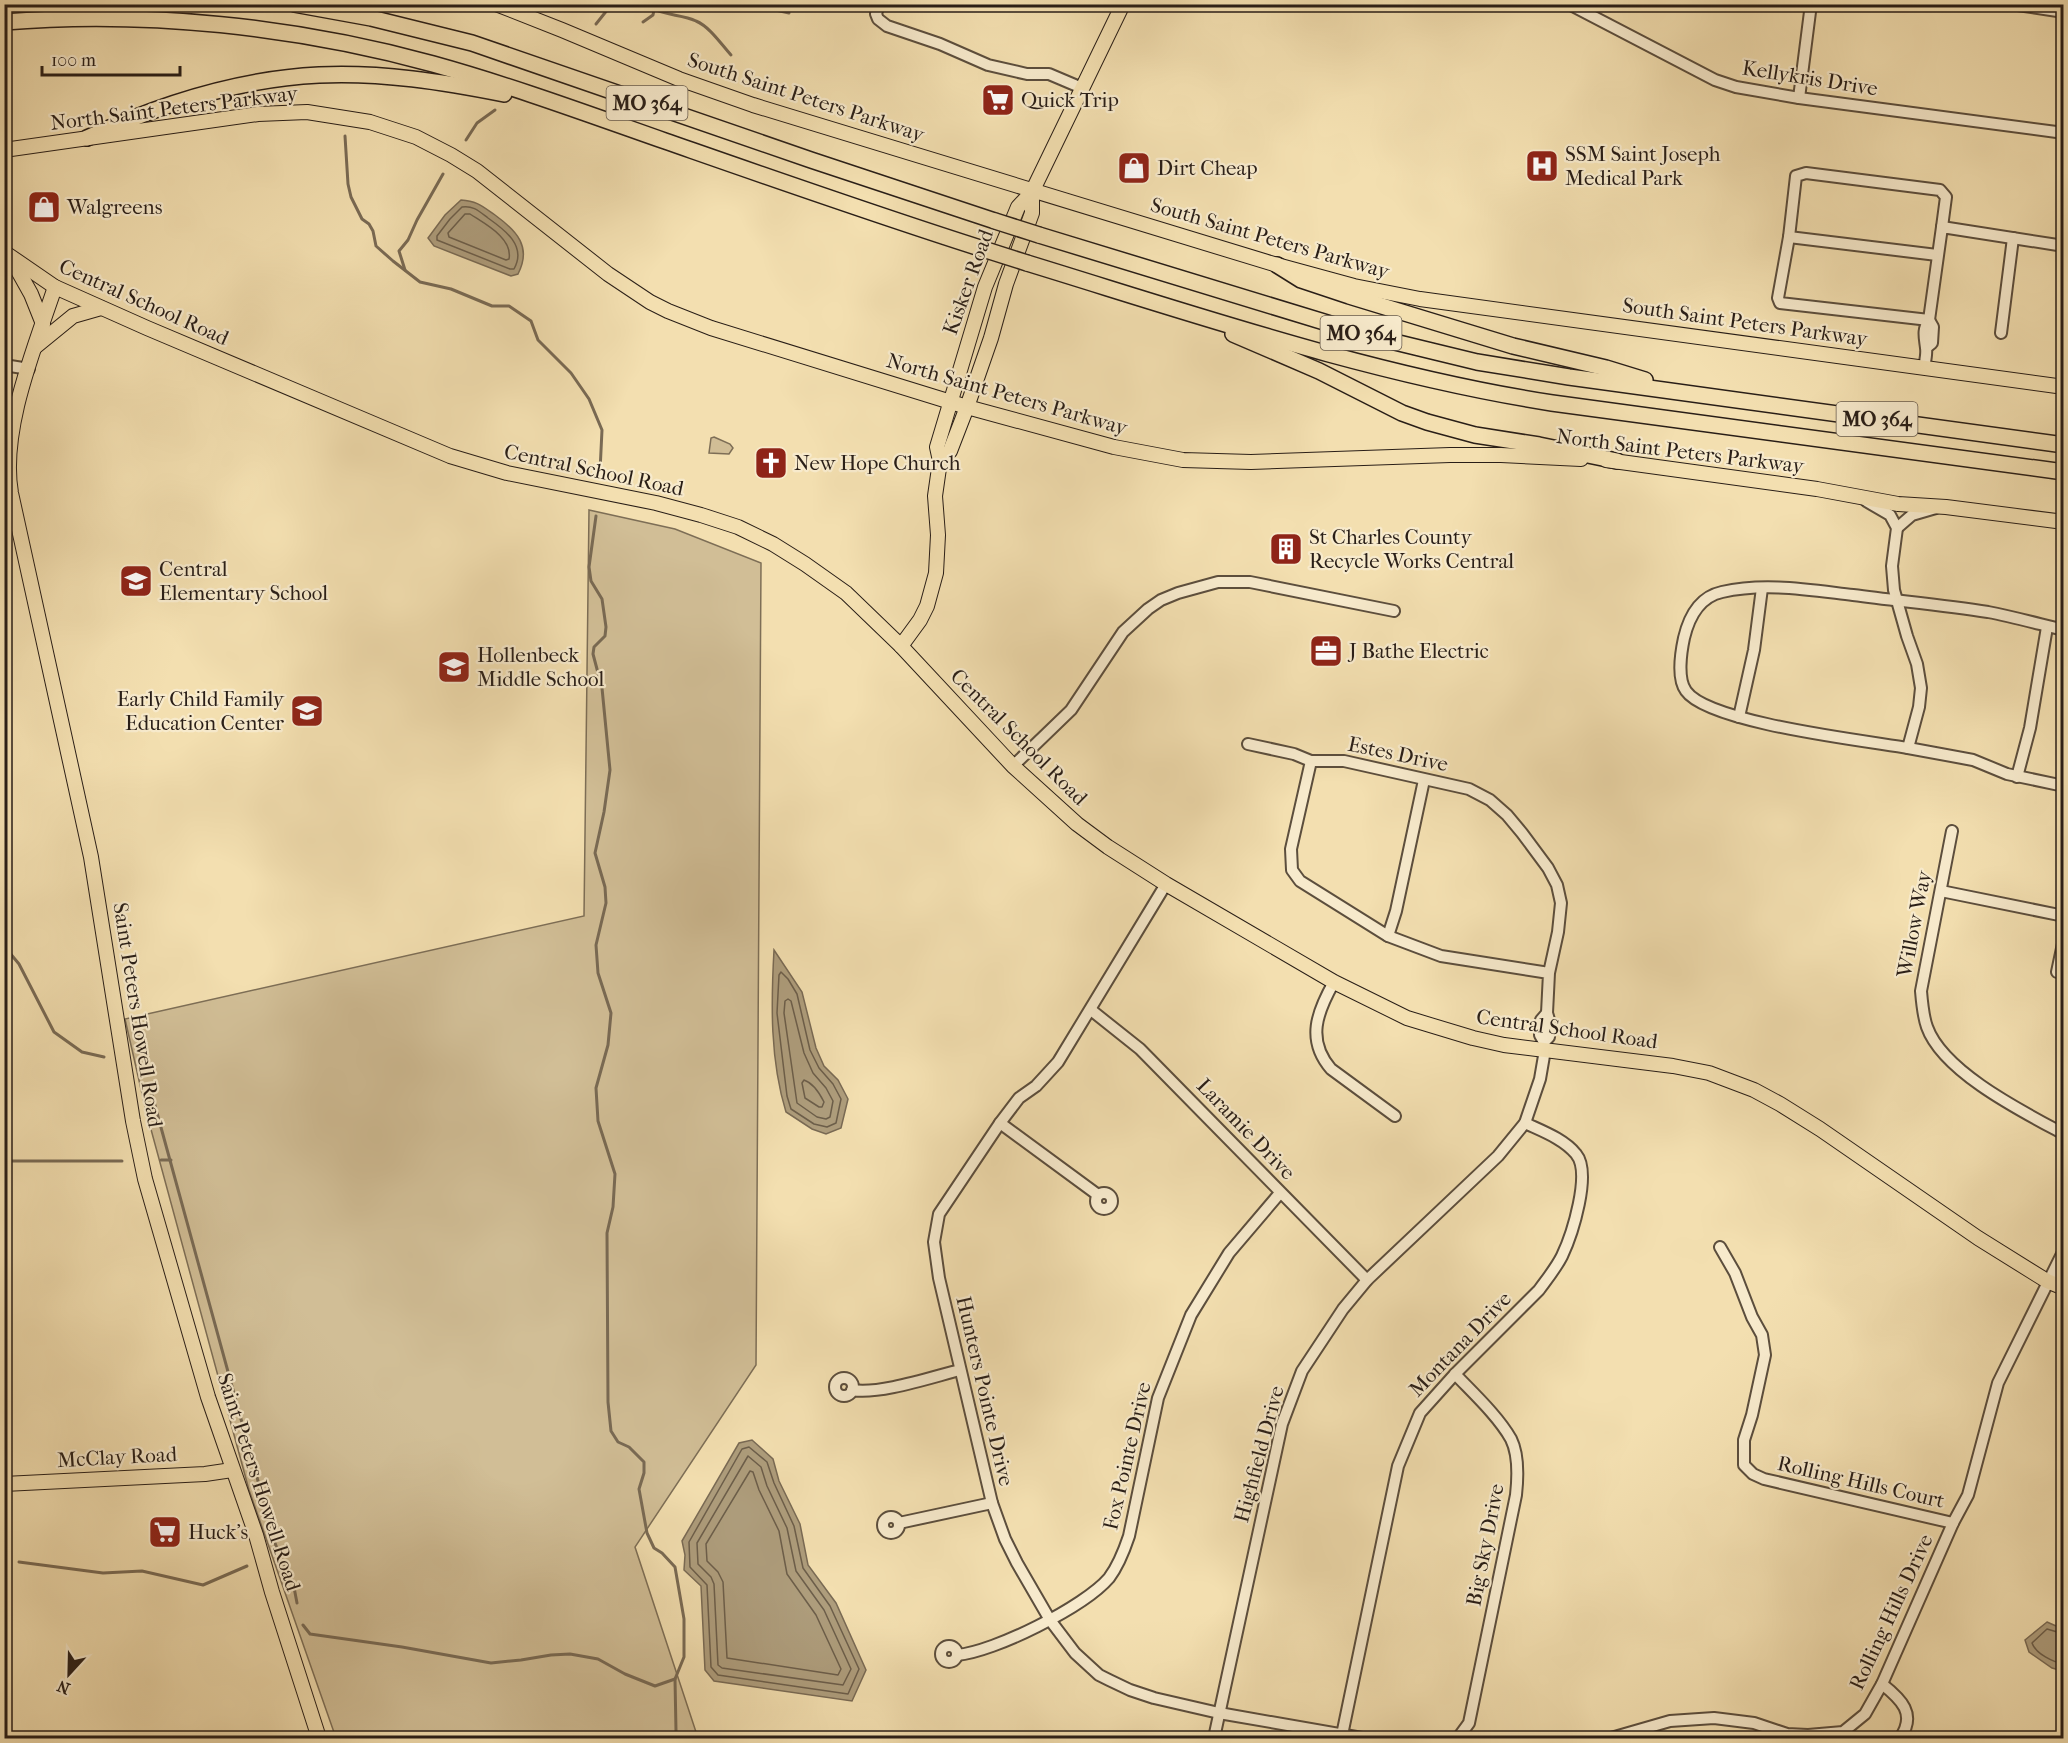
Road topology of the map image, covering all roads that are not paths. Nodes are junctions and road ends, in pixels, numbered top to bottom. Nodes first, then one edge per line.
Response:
1 (294, 4) edge
2 (495, 4) edge
3 (879, 4) edge
4 (1123, 4) edge
5 (1569, 4) edge
6 (1811, 4) edge
7 (2011, 4) edge
8 (2064, 12) edge
9 (4, 22) edge
10 (1082, 88) junction
11 (1799, 98) junction
12 (569, 107) junction
13 (2064, 133) edge
14 (87, 138) junction
15 (4, 150) edge
16 (1032, 192) junction
17 (1942, 227) junction
18 (1789, 237) junction
19 (2013, 238) junction
20 (2064, 246) edge
21 (7, 254) edge
22 (1937, 255) junction
23 (1277, 265) junction
24 (55, 287) junction
25 (1170, 307) junction
26 (101, 308) junction
27 (1929, 320) junction
28 (43, 324) junction
29 (2001, 333) dead end
30 (35, 347) junction
31 (4, 365) edge
32 (1924, 368) junction
33 (28, 369) junction
34 (2064, 387) edge
35 (1691, 394) junction
36 (950, 402) junction
37 (967, 407) junction
38 (2064, 445) edge
39 (7, 449) edge
40 (940, 461) junction
41 (1617, 461) junction
42 (2064, 472) edge
43 (7, 481) edge
44 (1860, 498) junction
45 (1938, 507) junction
46 (2064, 522) edge
47 (1897, 528) junction
48 (1762, 588) junction
49 (1897, 600) junction
50 (1394, 611) dead end
51 (2048, 627) junction
52 (2064, 630) edge
53 (901, 646) junction
54 (1739, 717) junction
55 (1248, 744) dead end
56 (1908, 748) junction
57 (1311, 760) junction
58 (1013, 766) junction
59 (2017, 777) junction
60 (1424, 780) junction
61 (2064, 786) edge
62 (1952, 831) dead end
63 (1166, 884) junction
64 (1941, 891) junction
65 (2064, 916) edge
66 (1388, 936) junction
67 (2064, 939) edge
68 (2057, 972) dead end
69 (1549, 973) junction
70 (1334, 982) junction
71 (1091, 1010) junction
72 (1545, 1046) junction
73 (1395, 1116) dead end
74 (1525, 1122) junction
75 (1000, 1123) junction
76 (2064, 1134) edge
77 (1280, 1193) junction
78 (1098, 1195) dead end
79 (1720, 1247) dead end
80 (2064, 1250) edge
81 (1367, 1280) junction
82 (2047, 1281) junction
83 (2064, 1288) edge
84 (960, 1370) junction
85 (1455, 1374) junction
86 (852, 1390) dead end
87 (232, 1470) junction
88 (4, 1484) edge
89 (992, 1503) junction
90 (898, 1523) dead end
91 (1953, 1523) junction
92 (1050, 1620) junction
93 (957, 1655) dead end
94 (1882, 1684) junction
95 (1219, 1713) junction
96 (1342, 1735) junction
97 (1846, 1735) edge
98 (319, 1738) edge
99 (1214, 1738) edge
100 (1362, 1738) edge
101 (1460, 1738) edge
102 (1611, 1738) edge
103 (1900, 1738) edge

1 - 35 highway, MO 364, bridge
2 - 16 main road, South Saint Peters Parkway
3 - 10 street
4 - 10 main road, Kisker Road
5 - 11 street, Kellykris Drive
6 - 11 street
7 - 8 street
9 - 12 highway, MO 364
10 - 16 main road, Kisker Road
11 - 13 street, Kellykris Drive
12 - 14 highway
12 - 25 highway, MO 364, bridge
14 - 15 main road, North Saint Peters Parkway
14 - 36 main road, North Saint Peters Parkway
16 - 23 main road, South Saint Peters Parkway
16 - 36 main road, Kisker Road
16 - 37 main road, Kisker Road
17 - 18 street
17 - 19 street
17 - 22 street
18 - 22 street
18 - 27 street
19 - 20 street
19 - 29 street
21 - 24 main road, Central School Road
21 - 28 main road
22 - 27 street
23 - 32 main road, South Saint Peters Parkway
23 - 35 highway
24 - 26 main road, Central School Road
24 - 28 main road, Saint Peters Howell Road
25 - 41 highway
25 - 42 highway, MO 364
26 - 30 main road
26 - 53 main road, Central School Road
27 - 32 street
28 - 30 main road, Saint Peters Howell Road
30 - 33 main road, Saint Peters Howell Road
31 - 33 street
32 - 34 main road, South Saint Peters Parkway
33 - 39 main road, Saint Peters Howell Road
35 - 38 highway, MO 364
36 - 37 main road, North Saint Peters Parkway
36 - 40 main road, Kisker Road
37 - 40 main road, Kisker Road
37 - 41 main road, North Saint Peters Parkway
39 - 43 main road, Saint Peters Howell Road
40 - 53 main road, Kisker Road
41 - 44 main road, North Saint Peters Parkway
43 - 87 main road, Saint Peters Howell Road
44 - 45 main road, North Saint Peters Parkway
44 - 47 street
45 - 46 main road, North Saint Peters Parkway
45 - 47 street
47 - 49 street
48 - 49 street
48 - 54 street
48 - 54 street
49 - 51 street
49 - 56 street
50 - 58 street
51 - 52 street
51 - 59 street
53 - 58 main road, Central School Road
54 - 56 street
55 - 57 street, Estes Drive
56 - 59 street
57 - 60 street, Estes Drive
57 - 66 street
58 - 63 main road, Central School Road
59 - 61 street
60 - 66 street
60 - 69 street, Estes Drive
62 - 64 street, Willow Way
63 - 70 main road, Central School Road
63 - 71 street, Hunters Pointe Drive
64 - 65 street
64 - 76 street, Willow Way
66 - 69 street
67 - 68 street
69 - 72 street, Estes Drive
70 - 72 main road, Central School Road
70 - 73 street
71 - 75 street, Hunters Pointe Drive
71 - 77 street, Laramie Drive
72 - 74 street, Highfield Drive
72 - 82 main road, Central School Road
74 - 81 street, Highfield Drive
74 - 85 street, Montana Drive
75 - 78 street
75 - 84 street, Hunters Pointe Drive
77 - 81 street, Laramie Drive
77 - 92 street, Fox Pointe Drive
79 - 91 street, Rolling Hills Court
80 - 82 street, Rolling Hills Drive
81 - 95 street, Highfield Drive
82 - 83 main road, Central School Road
82 - 91 street, Rolling Hills Drive
84 - 86 street
84 - 89 street, Hunters Pointe Drive
85 - 96 street, Montana Drive
85 - 101 street, Big Sky Drive
87 - 88 main road, McClay Road
87 - 98 main road, Saint Peters Howell Road
89 - 90 street
89 - 92 street, Hunters Pointe Drive
91 - 94 street, Rolling Hills Drive
92 - 93 street, Fox Pointe Drive
92 - 95 street, Hunters Pointe Drive
94 - 97 street, Rolling Hills Drive
94 - 103 street
95 - 96 street, Hunters Pointe Drive
95 - 99 street, Highfield Drive
96 - 100 street, Hunters Pointe Drive
97 - 102 street, Rolling Hills Drive

